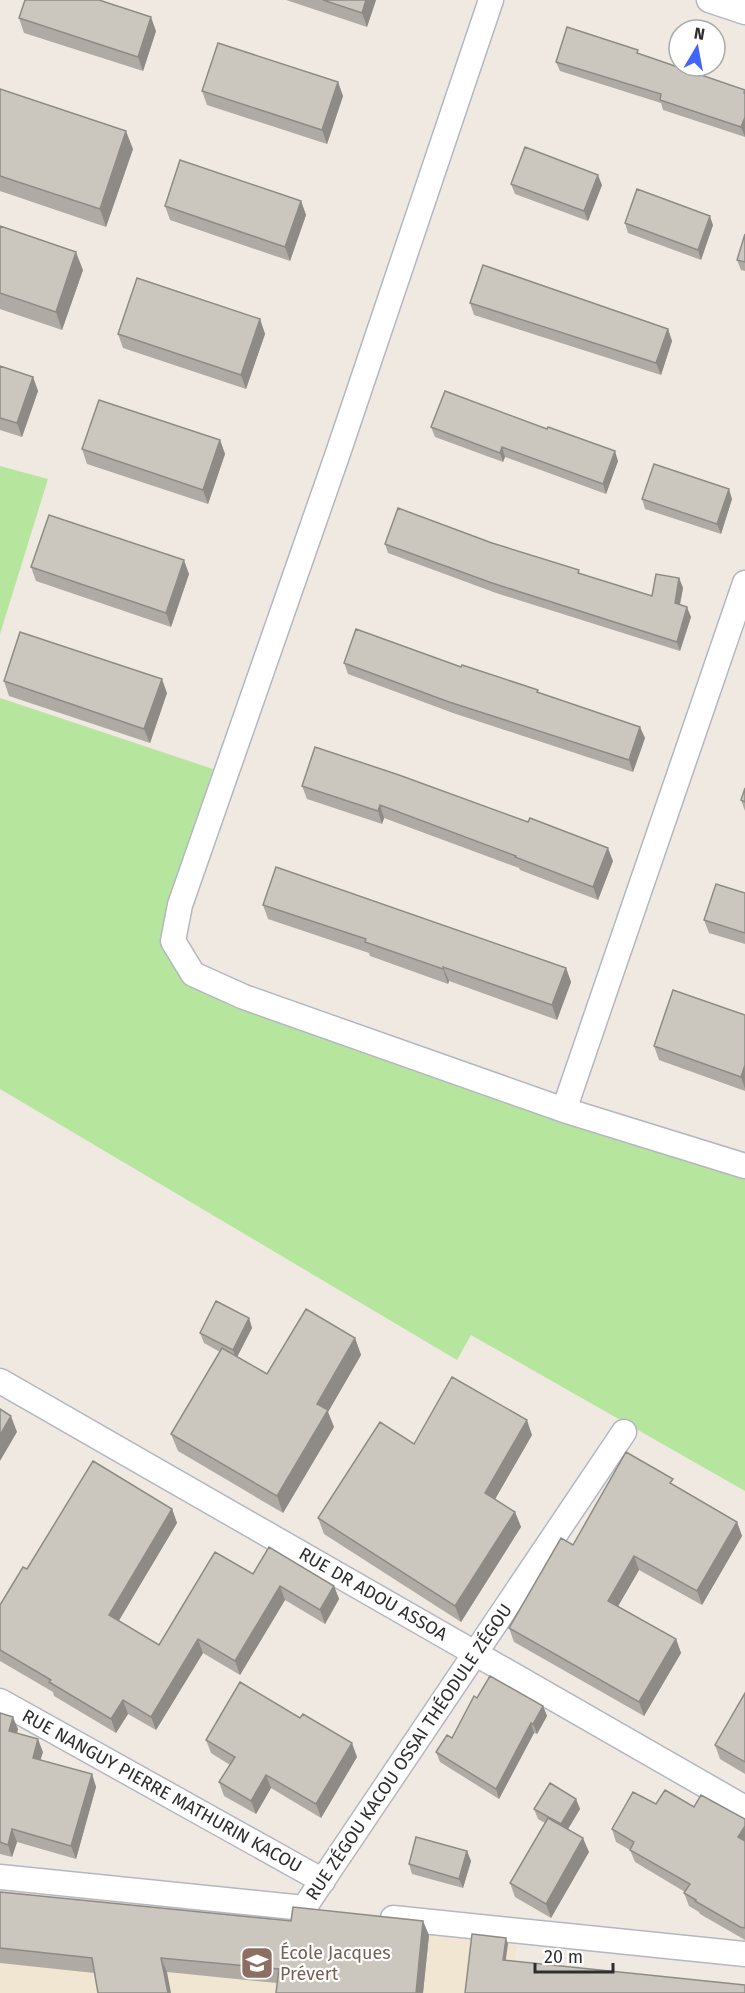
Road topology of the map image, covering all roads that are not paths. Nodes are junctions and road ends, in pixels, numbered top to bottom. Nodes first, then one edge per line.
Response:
1 (491, 0) edge
2 (709, 0) edge
3 (745, 12) edge
4 (745, 583) edge
5 (564, 1110) junction
6 (745, 1166) edge
7 (0, 1381) edge
8 (624, 1432) dead end
9 (476, 1653) junction
10 (0, 1701) edge
11 (745, 1808) edge
12 (0, 1877) edge
13 (323, 1881) junction
14 (304, 1908) junction
15 (328, 1911) edge
16 (376, 1916) edge
17 (745, 1954) edge

1 - 5 street
2 - 3 street
4 - 5 street
5 - 6 street
7 - 9 street, RUE DR ADOU ASSOA
8 - 9 street, RUE ZÉGOU KACOU OSSAI THÉODULE ZÉGOU
9 - 11 street, RUE DR ADOU ASSOA
9 - 13 street, RUE ZÉGOU KACOU OSSAI THÉODULE ZÉGOU
10 - 13 street, RUE NANGUY PIERRE MATHURIN KACOU
12 - 14 street, RUE ZÉGOU KACOU OSSAI THÉODULE ZÉGOU
13 - 14 street, RUE ZÉGOU KACOU OSSAI THÉODULE ZÉGOU
14 - 15 street
16 - 17 street

